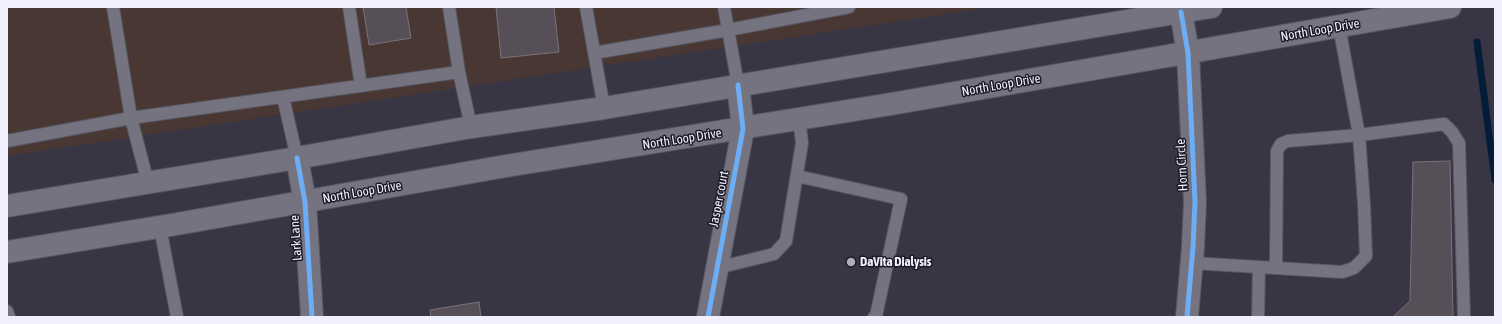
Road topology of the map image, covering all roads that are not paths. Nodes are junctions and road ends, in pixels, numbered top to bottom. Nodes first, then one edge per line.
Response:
1 (113, 7) edge
2 (349, 7) edge
3 (449, 7) edge
4 (586, 7) edge
5 (724, 7) edge
6 (849, 7) edge
7 (1211, 7) edge
8 (1450, 7) edge
9 (1181, 10) edge
10 (1339, 26) junction
11 (728, 30) junction
12 (594, 53) junction
13 (1188, 53) junction
14 (459, 72) junction
15 (738, 85) junction
16 (361, 86) junction
17 (283, 97) junction
18 (604, 108) junction
19 (131, 118) junction
20 (799, 120) junction
21 (471, 127) junction
22 (743, 129) junction
23 (1358, 135) junction
24 (7, 141) edge
25 (297, 158) junction
26 (797, 176) junction
27 (148, 183) junction
28 (304, 202) junction
29 (7, 206) edge
30 (160, 227) junction
31 (7, 252) edge
32 (1192, 263) junction
33 (1259, 267) junction
34 (717, 268) junction
35 (1276, 268) junction
36 (7, 310) edge
37 (9, 317) edge
38 (178, 317) edge
39 (312, 317) edge
40 (708, 317) edge
41 (874, 317) edge
42 (1187, 317) edge
43 (1258, 317) edge
44 (1464, 317) edge

1 - 19 lane
2 - 16 lane
3 - 14 lane
4 - 12 lane
5 - 11 lane
6 - 11 lane
7 - 9 main road
8 - 10 main road, North Loop Drive
9 - 13 main road, Horn Circle
9 - 15 main road
10 - 13 main road, North Loop Drive
10 - 23 lane
11 - 12 lane
11 - 15 lane
12 - 18 lane
13 - 20 main road, North Loop Drive
13 - 32 main road, Horn Circle
14 - 16 lane
14 - 21 lane
15 - 18 main road
15 - 22 main road, Jasper court
16 - 17 lane
17 - 19 lane
17 - 25 lane
18 - 21 main road
19 - 24 lane
19 - 27 lane
20 - 22 main road, North Loop Drive
20 - 26 lane
21 - 25 main road
22 - 28 main road, North Loop Drive
22 - 34 main road, Jasper court
23 - 35 lane
23 - 35 lane
23 - 44 lane
25 - 27 main road
25 - 28 main road, Lark Lane
26 - 34 lane
26 - 41 lane
27 - 29 main road
28 - 30 main road, North Loop Drive
28 - 39 main road, Lark Lane
30 - 31 main road, North Loop Drive
30 - 38 lane
32 - 33 lane
32 - 42 main road, Horn Circle
33 - 35 lane
33 - 43 lane
34 - 40 main road, Jasper court
36 - 37 lane

